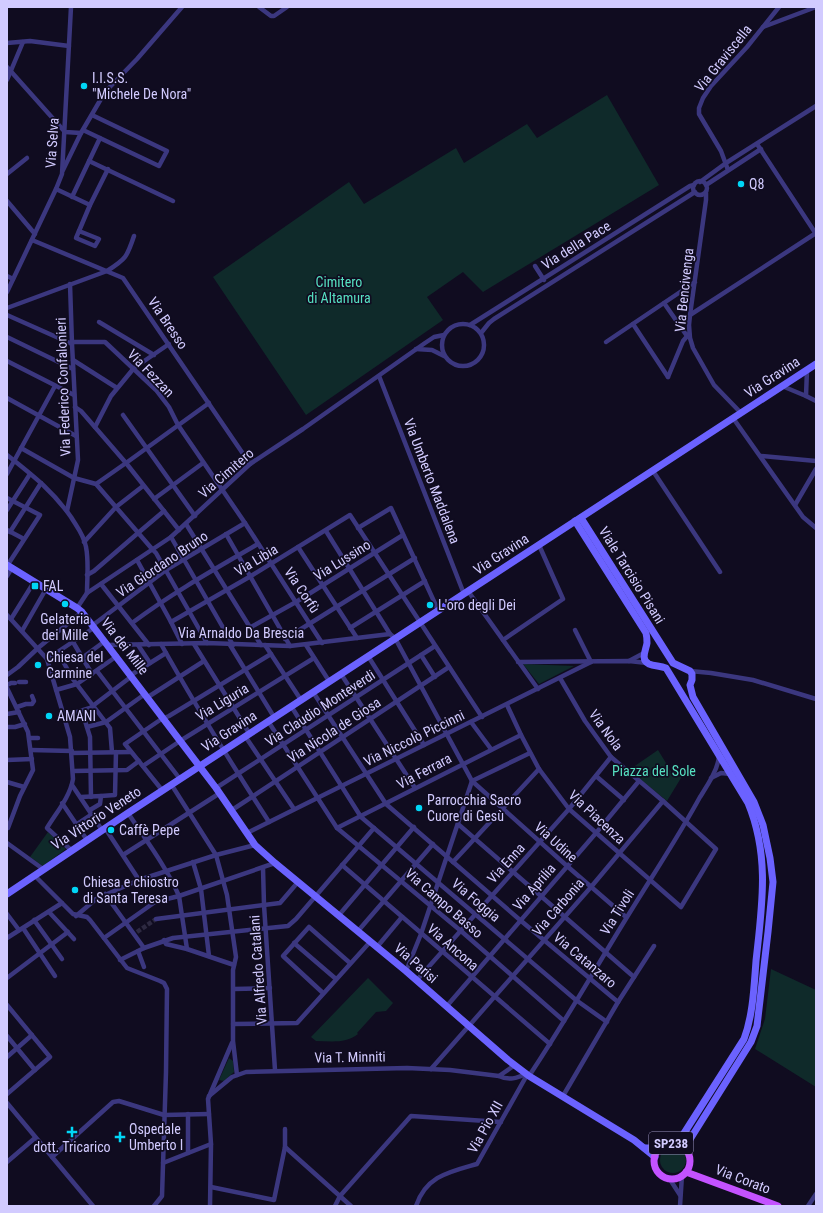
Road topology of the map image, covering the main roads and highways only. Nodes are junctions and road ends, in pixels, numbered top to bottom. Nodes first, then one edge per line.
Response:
1 (816, 364) edge
2 (578, 520) junction
3 (9, 566) edge
4 (662, 647) junction
5 (645, 650) junction
6 (691, 683) junction
7 (678, 688) junction
8 (200, 766) junction
9 (7, 894) edge
10 (676, 1143) junction
11 (664, 1145) junction
12 (645, 1148) junction
13 (687, 1150) junction
14 (655, 1157) junction
15 (690, 1159) junction
16 (684, 1174) junction
17 (700, 1177) junction
18 (778, 1206) edge

1 - 2 main road, Via Gravina
2 - 4 main road, Viale Tarcisio Pisani
2 - 5 main road, Viale Tarcisio Pisani
2 - 8 main road, Via Gravina
3 - 8 main road, Via dei Mille
4 - 5 main road
4 - 6 main road, Viale Tarcisio Pisani
5 - 7 main road, Viale Tarcisio Pisani
6 - 7 main road
6 - 13 main road
7 - 10 main road
8 - 9 main road, Via Vittorio Veneto
8 - 12 main road, Via Parisi / SP238
10 - 11 main road, SP238
10 - 13 main road, SP238
11 - 12 main road, SP238
11 - 14 main road, SP238
12 - 14 main road, Via Parisi / SP238
13 - 15 main road, SP238
14 - 16 main road, SP238
15 - 16 main road, SP238
15 - 17 main road
16 - 17 main road, Via Corato
17 - 18 main road, Via Corato

